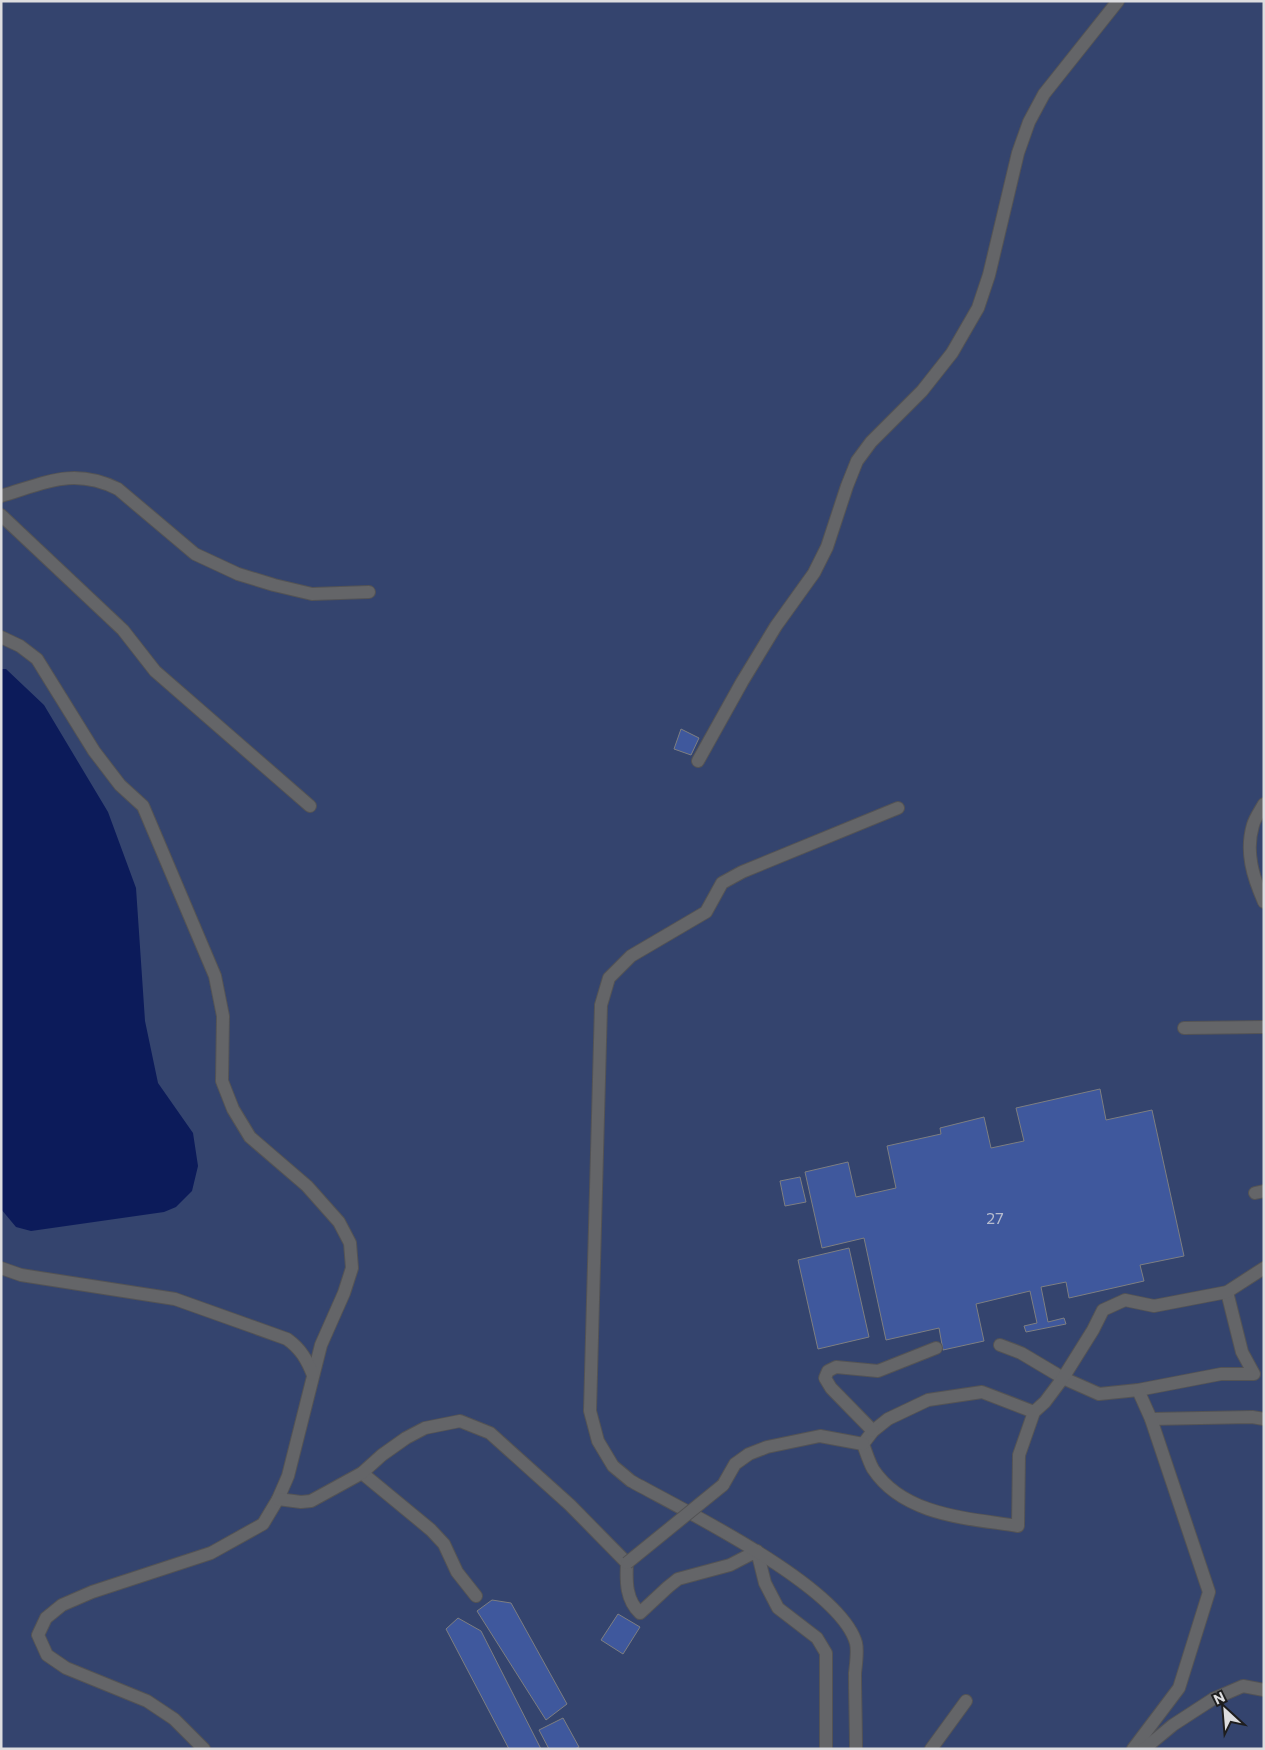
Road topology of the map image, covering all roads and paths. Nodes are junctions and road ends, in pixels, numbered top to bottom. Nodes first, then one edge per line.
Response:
1 (1118, 1) edge
2 (1, 496) edge
3 (1, 515) edge
4 (369, 592) dead end
5 (1, 637) edge
6 (698, 761) dead end
7 (1264, 804) edge
8 (310, 806) dead end
9 (898, 808) dead end
10 (1264, 902) edge
11 (1264, 1027) edge
12 (1184, 1028) dead end
13 (1, 1268) edge
14 (1264, 1268) edge
15 (1227, 1292) junction
16 (1000, 1345) dead end
17 (936, 1348) dead end
18 (314, 1375) junction
19 (1063, 1378) junction
20 (1138, 1390) junction
21 (1034, 1412) junction
22 (1151, 1419) junction
23 (1264, 1419) edge
24 (873, 1430) junction
25 (863, 1444) junction
26 (362, 1473) junction
27 (278, 1500) junction
28 (757, 1551) junction
29 (626, 1563) junction
30 (476, 1596) dead end
31 (1264, 1690) edge
32 (966, 1701) dead end
33 (204, 1749) edge
34 (826, 1749) edge
35 (856, 1749) edge
36 (931, 1749) edge
37 (1133, 1749) edge
38 (1144, 1749) edge

1 - 6 street
2 - 4 street
3 - 8 street
5 - 18 street
7 - 10 street
9 - 28 street
11 - 12 street
13 - 18 street
14 - 15 street
15 - 19 street
15 - 20 street
16 - 19 street
17 - 24 street
18 - 27 street
19 - 20 street
19 - 21 street
20 - 22 street
21 - 24 street
21 - 25 street
22 - 23 street
22 - 37 street
24 - 25 street
25 - 29 street, bridge
26 - 27 street
26 - 29 street
26 - 30 street
27 - 33 street
28 - 29 street
28 - 34 street
28 - 35 street
31 - 38 street
32 - 36 street

